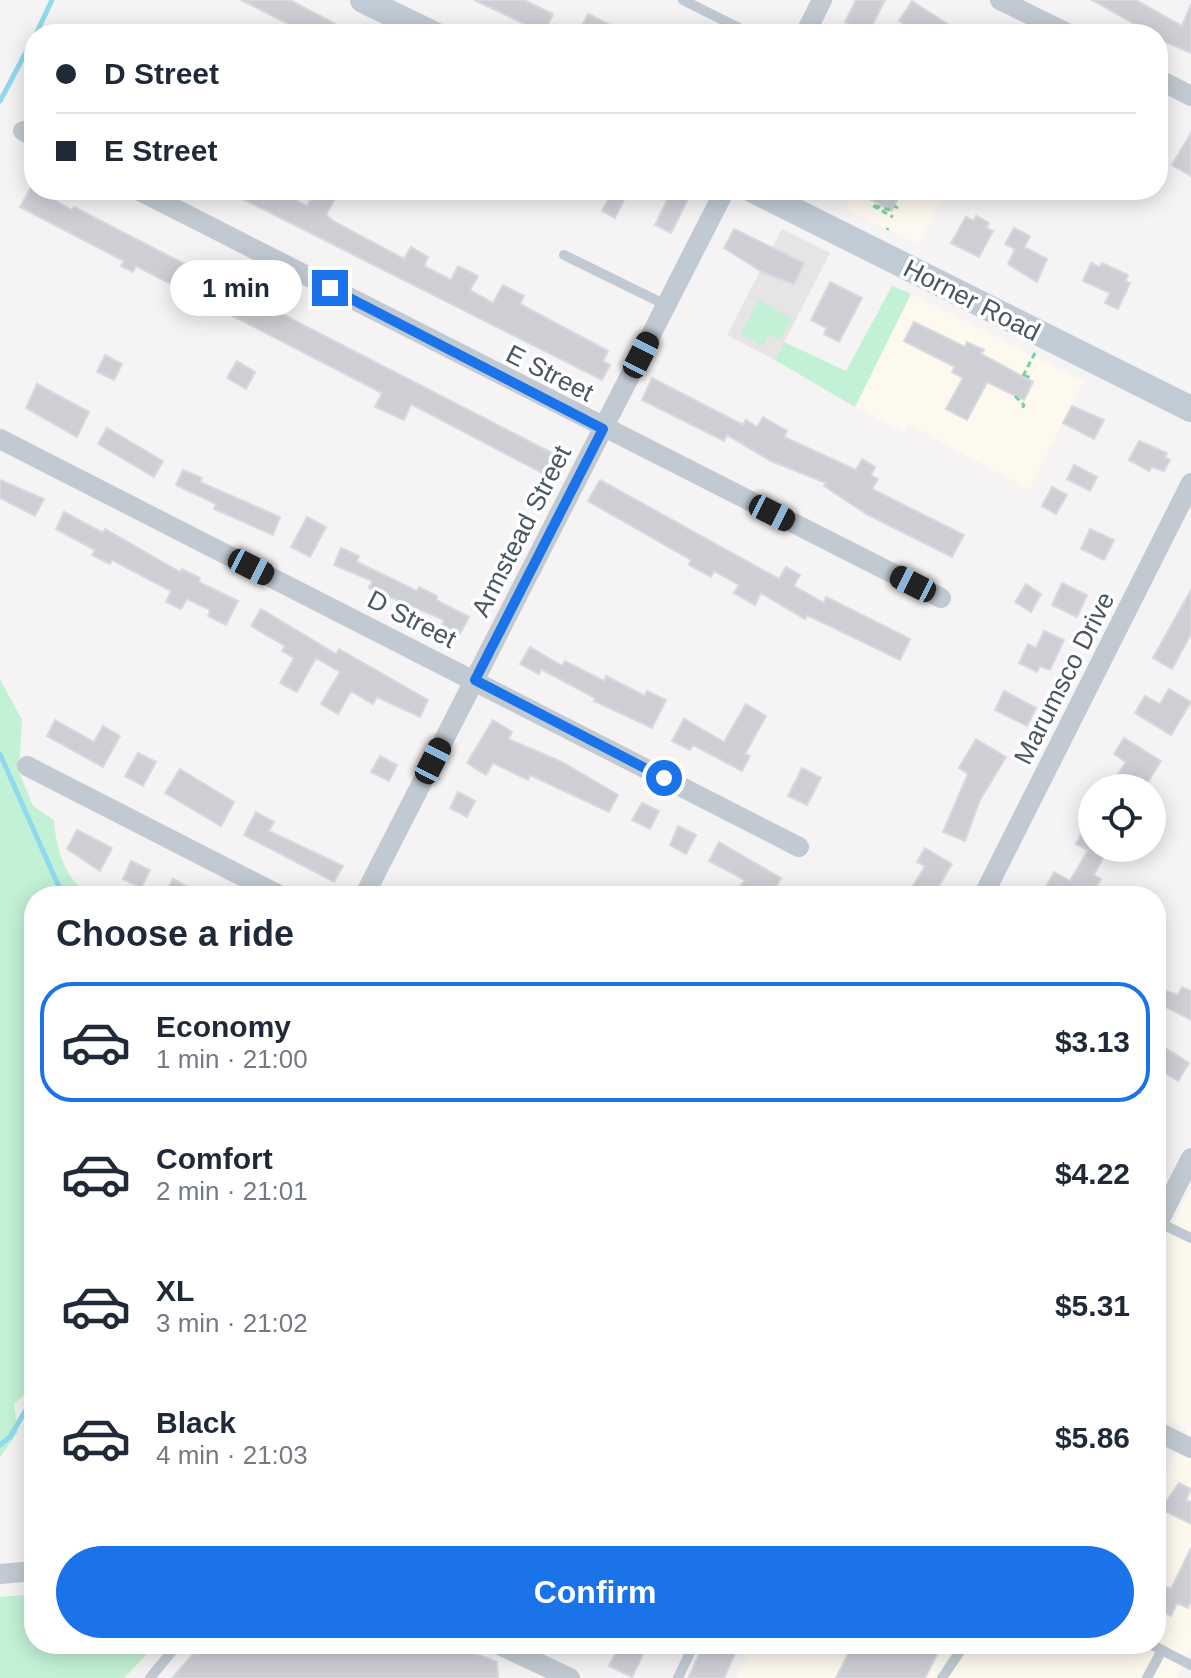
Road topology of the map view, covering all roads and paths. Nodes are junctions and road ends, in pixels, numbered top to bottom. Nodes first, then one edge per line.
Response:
1 (363, 0) edge
2 (683, 0) edge
3 (822, 0) edge
4 (1000, 0) edge
5 (412, 24) edge
6 (731, 24) edge
7 (810, 24) edge
8 (1049, 24) edge
9 (1168, 84) edge
10 (1191, 96) edge
11 (157, 200) edge
12 (720, 200) edge
13 (773, 200) edge
14 (894, 208) dead end
15 (893, 217) dead end
16 (564, 255) dead end
17 (666, 305) junction
18 (1035, 353) dead end
19 (1033, 379) dead end
20 (1015, 396) dead end
21 (1191, 409) edge
22 (1021, 411) dead end
23 (603, 429) junction
24 (0, 439) edge
25 (1191, 483) edge
26 (941, 598) dead end
27 (475, 680) junction
28 (27, 766) dead end
29 (799, 847) dead end
30 (261, 886) edge
31 (369, 886) edge
32 (988, 886) edge
33 (1191, 1158) edge
34 (1166, 1207) edge
35 (1166, 1228) edge
36 (1191, 1238) edge
37 (1166, 1436) edge
38 (1191, 1448) edge
39 (24, 1572) edge
40 (0, 1574) edge
41 (1166, 1652) edge
42 (170, 1654) edge
43 (518, 1654) edge
44 (689, 1654) edge
45 (958, 1654) edge
46 (1160, 1654) edge
47 (1191, 1665) edge
48 (150, 1678) edge
49 (570, 1678) edge
50 (678, 1678) edge
51 (942, 1678) edge
52 (1147, 1678) edge

1 - 5 main road
2 - 6 lane
3 - 7 street
4 - 8 street
9 - 10 street
11 - 23 street, E Street
12 - 17 street, Armstead Street
13 - 21 main road, Horner Road
14 - 15 path
16 - 17 lane
17 - 23 street, Armstead Street
18 - 19 path
20 - 22 path
23 - 26 street, E Street
23 - 27 street, Armstead Street
24 - 27 street, D Street
25 - 32 street, Marumsco Drive
27 - 29 street, D Street
27 - 31 street, Armstead Street
28 - 30 street
33 - 34 street
35 - 36 lane
37 - 38 street
39 - 40 street
41 - 47 lane
42 - 48 lane
43 - 49 street
44 - 50 lane
45 - 51 lane
46 - 52 lane

